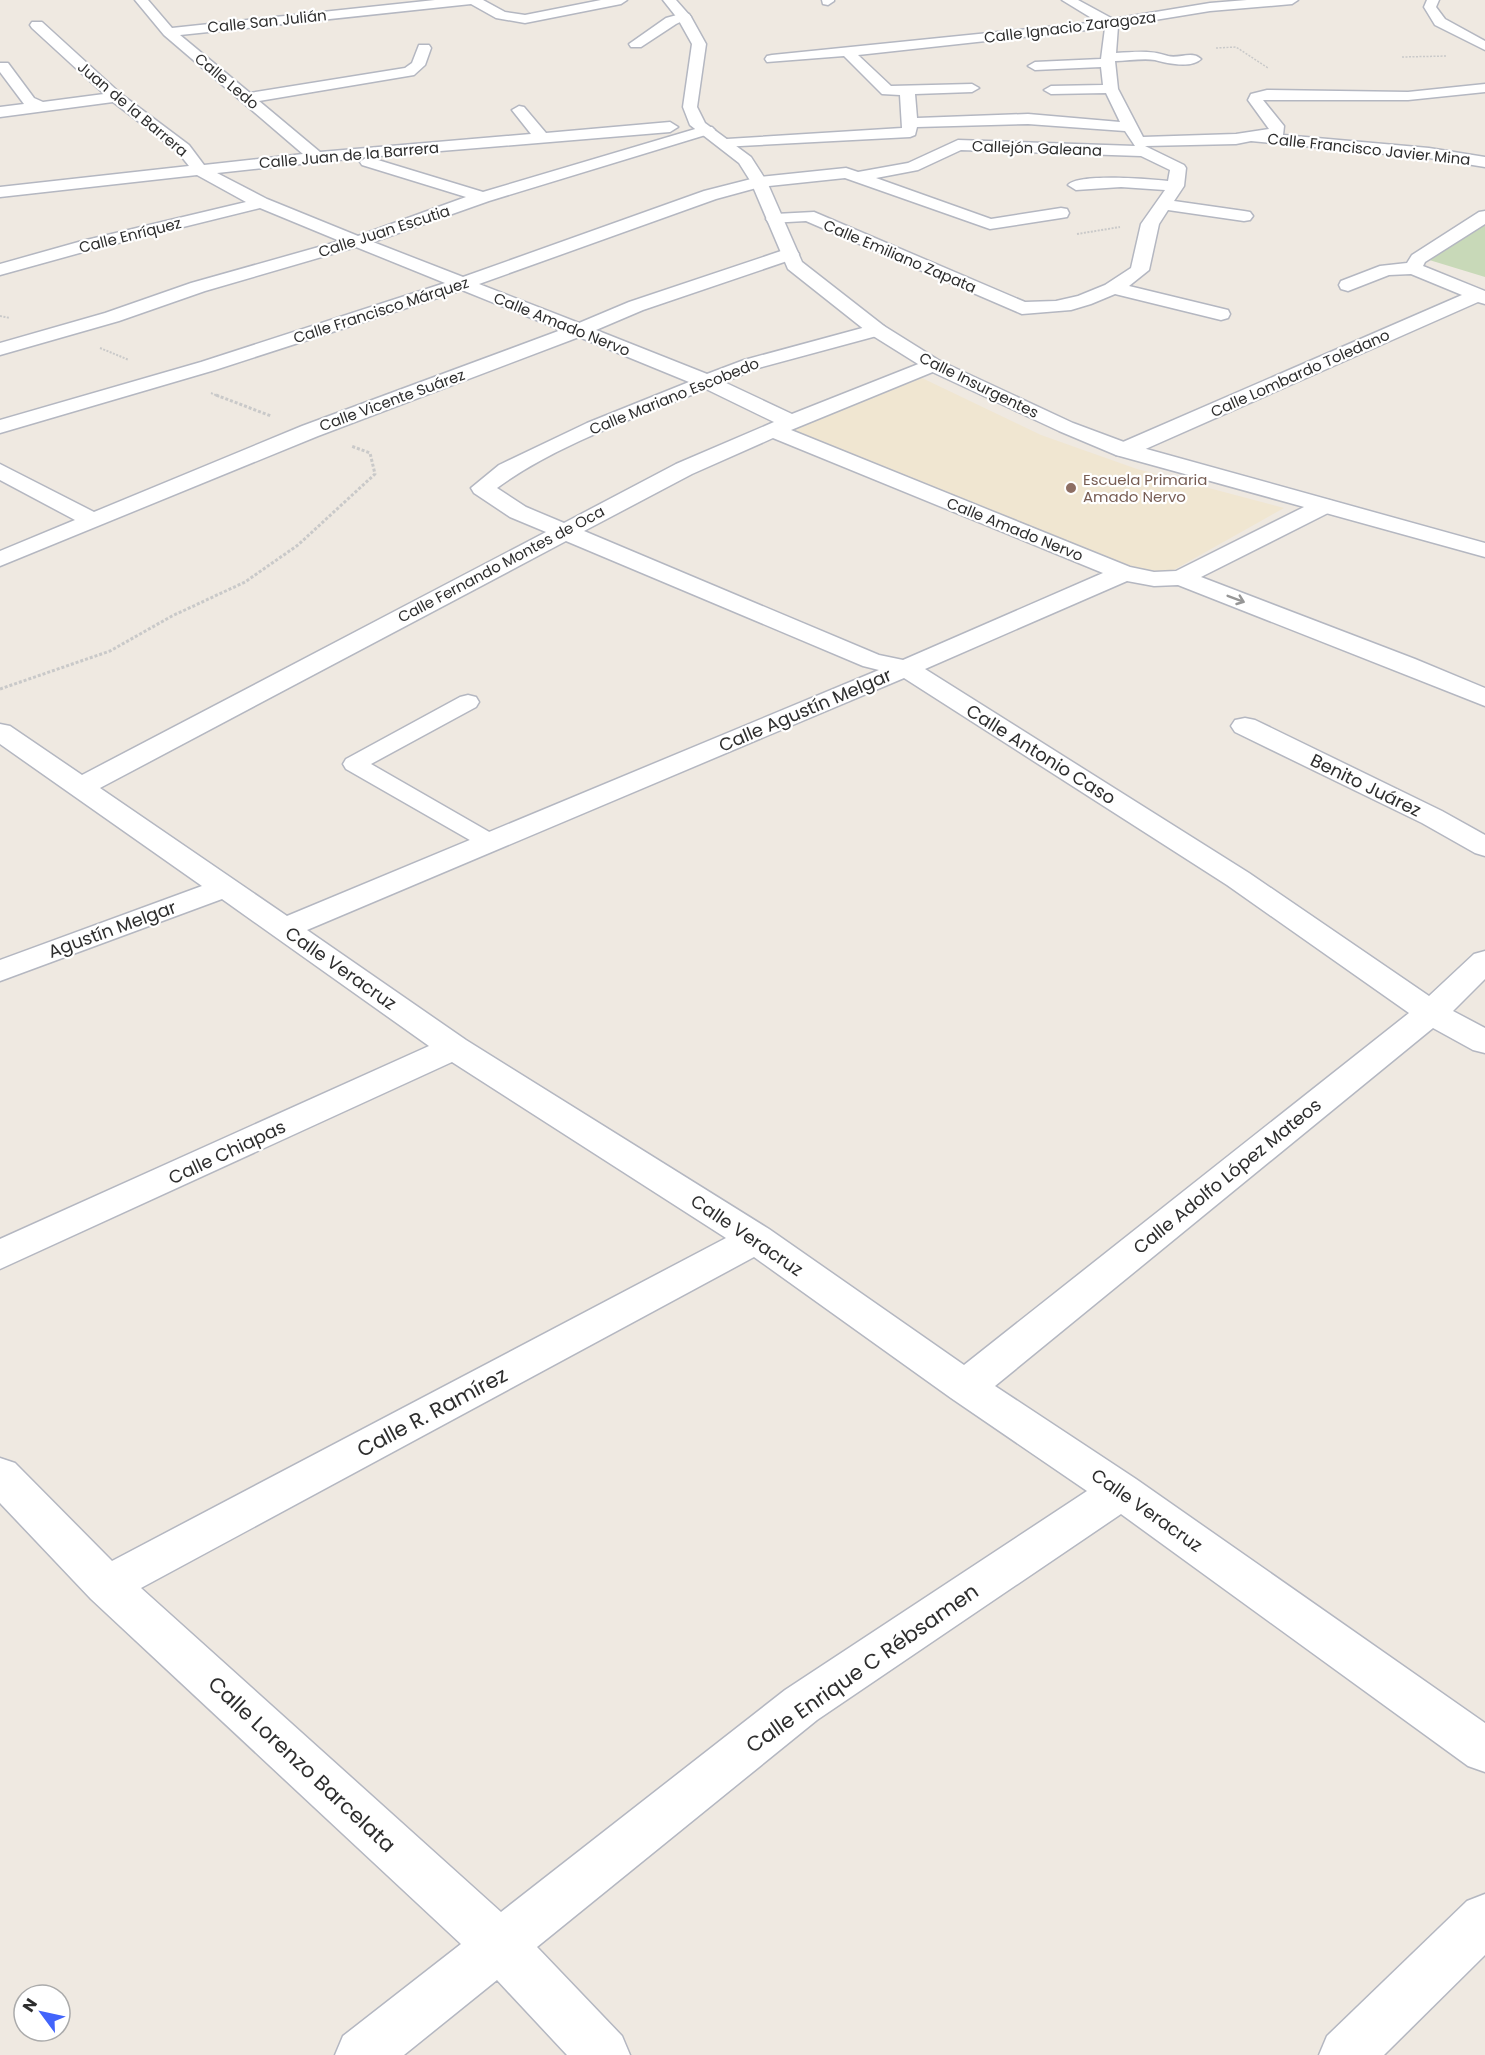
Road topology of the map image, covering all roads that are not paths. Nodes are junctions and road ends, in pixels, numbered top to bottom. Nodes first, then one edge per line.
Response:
1 (141, 0) edge
2 (472, 0) edge
3 (621, 0) edge
4 (669, 0) edge
5 (1068, 0) edge
6 (1192, 0) edge
7 (1292, 0) edge
8 (1433, 0) edge
9 (1210, 7) junction
10 (684, 17) junction
11 (1112, 24) junction
12 (37, 26) dead end
13 (169, 32) junction
14 (636, 44) dead end
15 (1485, 46) edge
16 (424, 48) dead end
17 (847, 51) junction
18 (772, 59) dead end
19 (1194, 59) dead end
20 (1108, 60) junction
21 (3, 66) dead end
22 (1035, 66) dead end
23 (972, 88) dead end
24 (1485, 88) edge
25 (1110, 89) junction
26 (907, 90) junction
27 (1051, 90) dead end
28 (116, 97) junction
29 (248, 98) junction
30 (42, 107) junction
31 (519, 110) dead end
32 (0, 112) edge
33 (1130, 127) junction
34 (703, 128) junction
35 (910, 128) junction
36 (852, 136) junction
37 (1252, 137) junction
38 (542, 138) junction
39 (727, 144) junction
40 (1141, 147) junction
41 (316, 157) junction
42 (368, 162) dead end
43 (1485, 162) edge
44 (899, 169) junction
45 (200, 170) junction
46 (859, 177) junction
47 (759, 182) junction
48 (1076, 185) dead end
49 (1176, 186) junction
50 (0, 192) edge
51 (483, 197) junction
52 (261, 203) junction
53 (1164, 204) junction
54 (1061, 213) dead end
55 (1244, 216) dead end
56 (1485, 216) edge
57 (775, 219) junction
58 (359, 242) junction
59 (790, 254) junction
60 (1413, 268) junction
61 (0, 270) edge
62 (464, 283) junction
63 (1348, 285) dead end
64 (1115, 288) junction
65 (1481, 297) edge
66 (1221, 314) dead end
67 (877, 330) junction
68 (577, 331) junction
69 (0, 349) edge
70 (933, 365) junction
71 (708, 382) junction
72 (782, 426) junction
73 (0, 427) edge
74 (1124, 450) junction
75 (0, 471) edge
76 (482, 488) joint
77 (1324, 506) junction
78 (92, 520) junction
79 (564, 530) junction
80 (1484, 548) edge
81 (0, 559) edge
82 (1124, 573) junction
83 (1193, 573) junction
84 (1434, 667) junction
85 (906, 668) junction
86 (1485, 678) edge
87 (1485, 698) edge
88 (468, 702) dead end
89 (1245, 726) dead end
90 (10, 748) edge
91 (81, 787) junction
92 (490, 842) junction
93 (1485, 847) edge
94 (224, 888) junction
95 (284, 928) junction
96 (1485, 961) edge
97 (0, 970) edge
98 (1431, 1013) junction
99 (1485, 1042) edge
100 (454, 1048) junction
101 (756, 1239) junction
102 (0, 1255) edge
103 (965, 1387) junction
104 (0, 1475) edge
105 (1121, 1491) junction
106 (107, 1585) junction
107 (1485, 1750) edge
108 (1485, 1919) edge
109 (499, 1945) junction
110 (362, 2055) edge
111 (603, 2055) edge
112 (1346, 2055) edge

1 - 13 street, Calle Ledo
2 - 3 street
2 - 13 street, Calle San Julián
4 - 10 street
5 - 11 street
6 - 9 street
7 - 9 street, Calle Ignacio Zaragoza
8 - 15 street
9 - 11 street, Calle Ignacio Zaragoza
10 - 14 street
10 - 34 street
11 - 17 street, Calle Ignacio Zaragoza
11 - 20 street
12 - 28 street, Juan de la Barrera
13 - 29 street, Calle Ledo
16 - 29 street
17 - 18 street, Calle Ignacio Zaragoza
17 - 26 street
19 - 20 street
20 - 22 street
20 - 25 street
21 - 30 street
23 - 26 street
24 - 37 street, Calle Francisco Javier Mina
25 - 27 street
25 - 33 street
26 - 35 street
28 - 30 street
28 - 45 street, Juan de la Barrera
29 - 41 street, Calle Ledo
30 - 32 street
31 - 38 street
33 - 35 street
33 - 40 street
34 - 38 street, Calle Juan de la Barrera
34 - 39 street, Calle Insurgentes
34 - 51 street, Calle Juan Escutia
35 - 36 street
36 - 39 street
36 - 44 street
37 - 40 street, Calle Francisco Javier Mina
37 - 43 street, Calle Francisco Javier Mina
38 - 41 street, Calle Juan de la Barrera
39 - 47 street, Calle Insurgentes
40 - 44 street, Callejón Galeana
40 - 49 street
41 - 45 street, Calle Juan de la Barrera
42 - 51 street
44 - 46 street, Callejón Galeana
45 - 50 street, Calle Juan de la Barrera
45 - 52 street, Calle Amado Nervo
46 - 47 street, Calle Francisco Márquez
46 - 54 street
47 - 57 street, Calle Insurgentes
47 - 62 street, Calle Francisco Márquez
48 - 49 street
49 - 53 street
51 - 58 street, Calle Juan Escutia
52 - 58 street, Calle Amado Nervo
52 - 61 street, Calle Enríquez
53 - 55 street
53 - 64 street
56 - 60 street
57 - 59 street, Calle Insurgentes
57 - 64 street, Calle Emiliano Zapata
58 - 62 street, Calle Amado Nervo
58 - 69 street, Calle Juan Escutia
59 - 67 street, Calle Insurgentes
59 - 68 street, Calle Vicente Suárez
60 - 63 street
60 - 65 street
62 - 68 street, Calle Amado Nervo
62 - 73 street, Calle Francisco Márquez
64 - 66 street
65 - 74 street, Calle Lombardo Toledano
67 - 70 street, Calle Insurgentes
67 - 71 street, Calle Mariano Escobedo
68 - 71 street, Calle Amado Nervo
68 - 78 street, Calle Vicente Suárez
70 - 72 street, Calle Fernando Montes de Oca
70 - 74 street, Calle Insurgentes
71 - 72 street, Calle Amado Nervo
71 - 76 street, Calle Mariano Escobedo
72 - 79 street, Calle Fernando Montes de Oca
72 - 82 street, Calle Amado Nervo
74 - 77 street, Calle Insurgentes
75 - 78 street
76 - 79 street, Calle Antonio Caso
77 - 80 street, Calle Insurgentes
77 - 83 street
78 - 81 street, Calle Vicente Suárez
79 - 85 street, Calle Antonio Caso
79 - 91 street, Calle Fernando Montes de Oca
82 - 83 street
82 - 85 street, Calle Agustín Melgar
83 - 84 street
84 - 86 street
84 - 87 street
85 - 92 street, Calle Agustín Melgar
85 - 98 street, Calle Antonio Caso
88 - 92 street
89 - 93 street, Benito Juárez
90 - 91 street, Calle Veracruz
91 - 94 street, Calle Veracruz
92 - 95 street, Calle Agustín Melgar
94 - 95 street, Calle Veracruz
94 - 97 street, Agustín Melgar
95 - 100 street, Calle Veracruz
96 - 98 street, Calle Adolfo López Mateos
98 - 99 street, Calle Antonio Caso
98 - 103 street, Calle Adolfo López Mateos
100 - 101 street, Calle Veracruz
100 - 102 street, Calle Chiapas
101 - 103 street, Calle Veracruz
101 - 106 street, Calle R. Ramírez
103 - 105 street, Calle Veracruz
104 - 106 street, Calle Lorenzo Barcelata
105 - 107 street, Calle Veracruz
105 - 109 street, Calle Enrique C Rébsamen
106 - 109 street, Calle Lorenzo Barcelata
108 - 112 street
109 - 110 street, Calle Enrique C Rébsamen
109 - 111 street, Calle Lorenzo Barcelata

